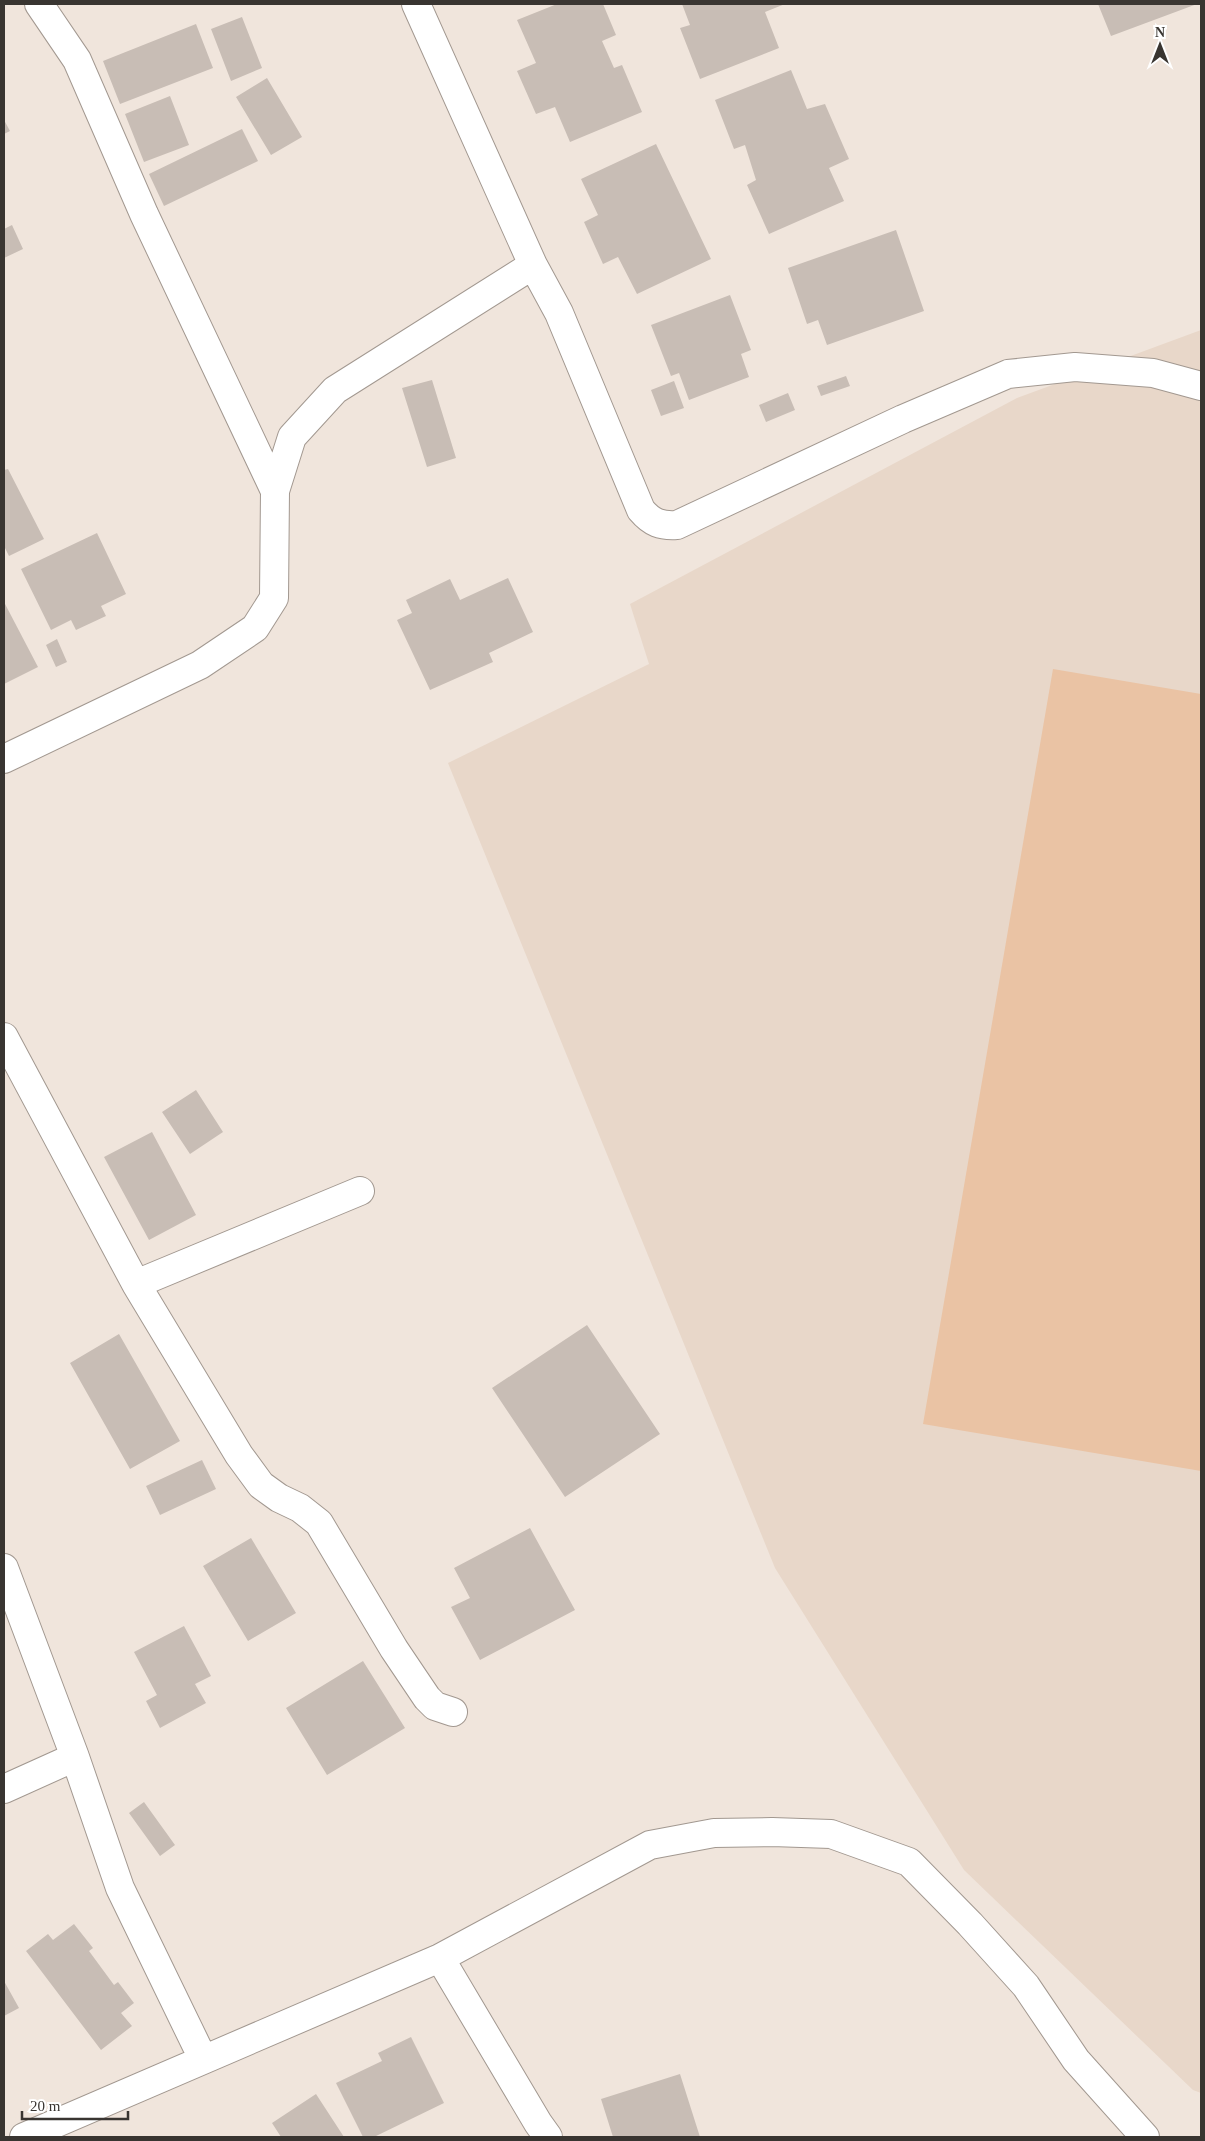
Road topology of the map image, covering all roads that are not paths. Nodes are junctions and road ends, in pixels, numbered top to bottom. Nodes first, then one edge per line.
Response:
1 (39, 4) edge
2 (416, 4) edge
3 (533, 265) junction
4 (1201, 386) edge
5 (275, 491) junction
6 (4, 759) edge
7 (4, 1037) edge
8 (360, 1191) dead end
9 (136, 1284) junction
10 (4, 1568) edge
11 (452, 1712) dead end
12 (75, 1757) junction
13 (4, 1789) edge
14 (440, 1958) junction
15 (204, 2059) junction
16 (36, 2135) edge
17 (548, 2137) edge
18 (1145, 2137) edge

1 - 5 street
2 - 3 street
3 - 4 street
3 - 5 street
5 - 6 street
7 - 9 street
8 - 9 street
9 - 11 street
10 - 12 street
12 - 13 street
12 - 15 street
14 - 15 street
14 - 17 street
14 - 18 street
15 - 16 street

